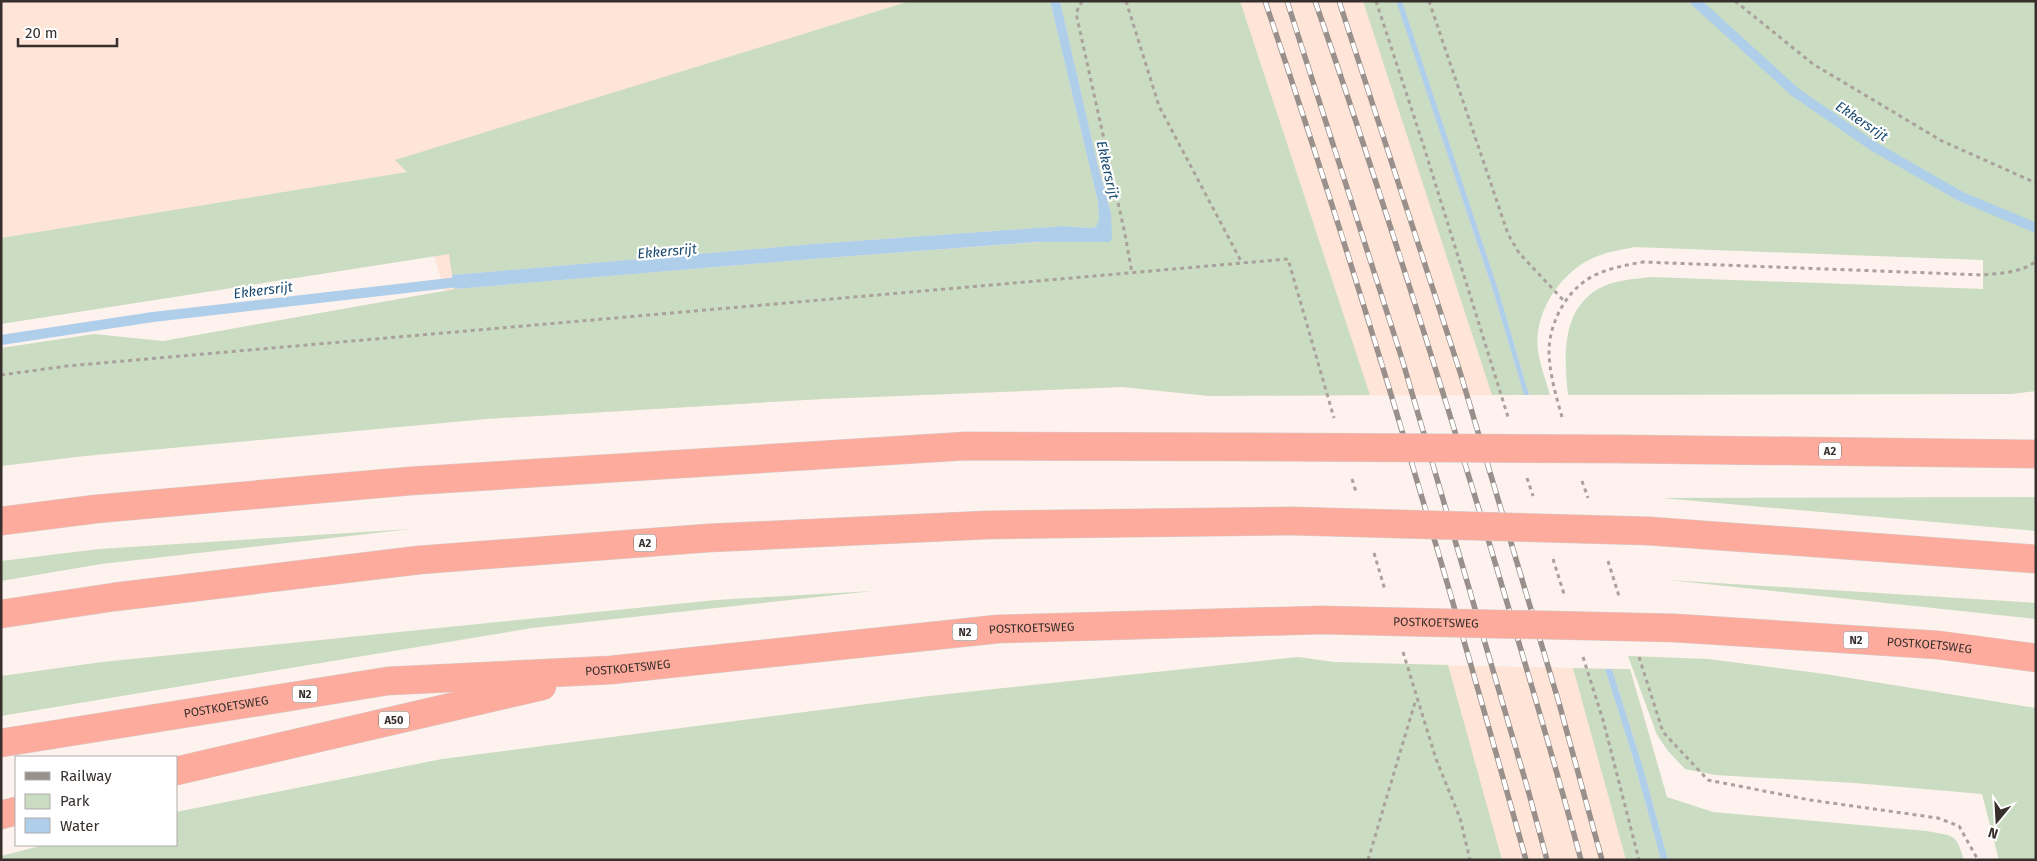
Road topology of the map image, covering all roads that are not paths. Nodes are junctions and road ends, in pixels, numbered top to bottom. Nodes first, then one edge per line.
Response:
1 (2036, 454) edge
2 (1, 521) edge
3 (2036, 559) edge
4 (1, 614) edge
5 (2036, 658) edge
6 (611, 670) junction
7 (1, 744) edge
8 (178, 771) edge
9 (15, 811) edge
10 (1, 815) edge

1 - 2 highway, A2, bridge
3 - 4 highway, A2, bridge
5 - 6 highway, POSTKOETSWEG / N2, bridge
6 - 7 highway, POSTKOETSWEG / N2
6 - 8 highway, A50
9 - 10 highway

